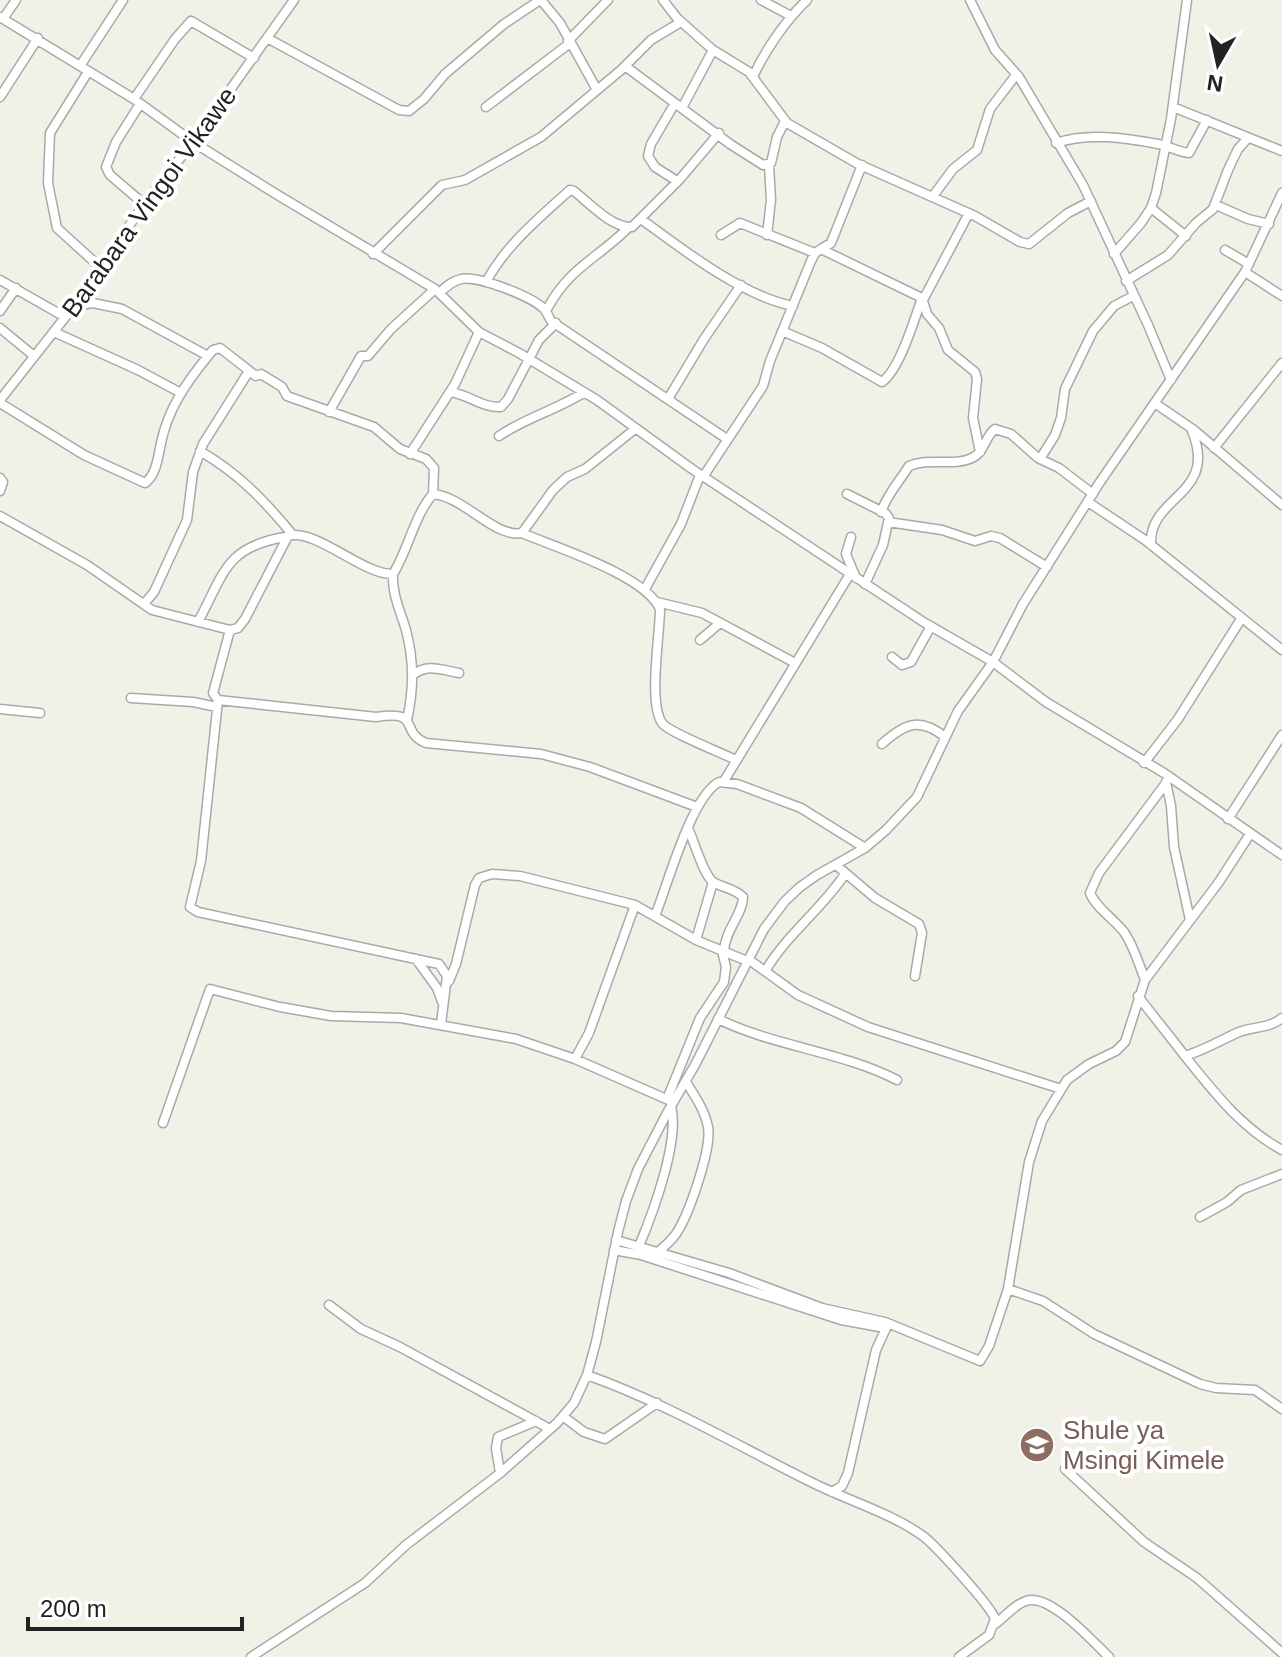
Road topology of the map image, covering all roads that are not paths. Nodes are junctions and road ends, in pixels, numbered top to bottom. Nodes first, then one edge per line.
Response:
1 (16, 0) edge
2 (123, 0) edge
3 (294, 0) edge
4 (541, 0) edge
5 (608, 0) edge
6 (663, 0) edge
7 (761, 0) edge
8 (807, 0) edge
9 (970, 0) edge
10 (1187, 0) edge
11 (791, 16) junction
12 (2, 18) edge
13 (681, 22) junction
14 (38, 38) junction
15 (267, 38) junction
16 (569, 42) junction
17 (713, 50) junction
18 (254, 58) junction
19 (625, 66) junction
20 (84, 69) junction
21 (1016, 75) junction
22 (753, 77) junction
23 (597, 90) junction
24 (0, 97) edge
25 (137, 102) junction
26 (679, 105) junction
27 (486, 107) dead end
28 (1173, 107) junction
29 (1207, 120) junction
30 (785, 121) junction
31 (719, 133) junction
32 (1248, 138) junction
33 (193, 142) junction
34 (1056, 143) junction
35 (1166, 146) junction
36 (1282, 151) edge
37 (769, 165) junction
38 (862, 165) junction
39 (677, 181) junction
40 (1282, 193) edge
41 (933, 196) junction
42 (1091, 201) junction
43 (144, 204) junction
44 (1216, 205) junction
45 (1151, 208) junction
46 (969, 213) junction
47 (641, 219) junction
48 (1269, 224) junction
49 (628, 228) junction
50 (721, 235) dead end
51 (767, 235) junction
52 (1186, 236) junction
53 (1225, 250) dead end
54 (818, 251) junction
55 (373, 254) junction
56 (1114, 254) junction
57 (101, 268) junction
58 (1247, 268) junction
59 (0, 280) edge
60 (1126, 281) junction
61 (486, 282) junction
62 (741, 285) junction
63 (16, 288) junction
64 (437, 291) junction
65 (1133, 296) junction
66 (1282, 296) edge
67 (923, 299) junction
68 (74, 306) junction
69 (793, 306) junction
70 (0, 311) edge
71 (546, 311) junction
72 (65, 317) junction
73 (556, 323) junction
74 (0, 328) edge
75 (782, 331) junction
76 (54, 332) junction
77 (479, 332) junction
78 (34, 356) junction
79 (208, 356) junction
80 (529, 360) junction
81 (1282, 363) edge
82 (249, 371) junction
83 (1171, 380) junction
84 (450, 392) junction
85 (181, 393) junction
86 (583, 393) junction
87 (668, 399) junction
88 (0, 402) edge
89 (1156, 404) junction
90 (329, 412) junction
91 (1190, 427) junction
92 (635, 429) junction
93 (499, 436) dead end
94 (727, 439) junction
95 (1214, 448) junction
96 (200, 451) junction
97 (980, 452) junction
98 (410, 454) junction
99 (1040, 459) junction
100 (702, 476) junction
101 (0, 478) edge
102 (0, 491) edge
103 (433, 494) junction
104 (847, 494) dead end
105 (1090, 498) junction
106 (1282, 505) edge
107 (881, 512) junction
108 (0, 516) edge
109 (888, 522) junction
110 (522, 533) junction
111 (288, 536) junction
112 (851, 537) dead end
113 (1151, 545) junction
114 (1047, 567) junction
115 (393, 574) junction
116 (853, 576) junction
117 (865, 584) junction
118 (645, 589) junction
119 (657, 602) junction
120 (144, 604) junction
121 (1241, 619) junction
122 (198, 622) junction
123 (720, 623) junction
124 (931, 626) junction
125 (230, 630) junction
126 (700, 640) dead end
127 (1282, 650) edge
128 (892, 657) dead end
129 (993, 662) junction
130 (795, 663) junction
131 (459, 673) dead end
132 (413, 675) junction
133 (131, 698) dead end
134 (218, 703) junction
135 (0, 709) edge
136 (40, 713) dead end
137 (407, 720) junction
138 (1282, 735) edge
139 (945, 737) junction
140 (882, 744) dead end
141 (736, 760) junction
142 (1144, 763) junction
143 (1164, 773) junction
144 (724, 781) junction
145 (1166, 783) junction
146 (697, 807) junction
147 (1228, 819) junction
148 (688, 828) junction
149 (1250, 834) junction
150 (865, 848) junction
151 (1282, 855) edge
152 (836, 865) junction
153 (845, 874) junction
154 (713, 882) junction
155 (635, 905) junction
156 (655, 916) junction
157 (1190, 920) junction
158 (696, 940) junction
159 (723, 951) junction
160 (415, 959) junction
161 (747, 960) junction
162 (766, 970) junction
163 (915, 976) dead end
164 (1145, 980) junction
165 (446, 985) junction
166 (1138, 996) junction
167 (443, 1005) junction
168 (1282, 1018) edge
169 (718, 1019) junction
170 (441, 1024) junction
171 (1185, 1056) junction
172 (575, 1059) junction
173 (897, 1080) dead end
174 (686, 1082) junction
175 (1061, 1089) junction
176 (670, 1102) junction
177 (163, 1123) dead end
178 (1282, 1150) edge
179 (1282, 1174) edge
180 (1200, 1217) dead end
181 (616, 1240) junction
182 (639, 1246) junction
183 (614, 1250) junction
184 (658, 1252) junction
185 (1008, 1289) junction
186 (329, 1305) dead end
187 (887, 1326) junction
188 (587, 1375) junction
189 (657, 1403) junction
190 (1282, 1409) edge
191 (564, 1417) junction
192 (536, 1421) junction
193 (550, 1429) junction
194 (1065, 1469) dead end
195 (500, 1473) junction
196 (832, 1492) junction
197 (995, 1624) junction
198 (1281, 1654) edge
199 (251, 1657) edge
200 (959, 1657) edge
201 (1109, 1657) edge

1 - 12 street
2 - 20 street
3 - 15 street, Barabara Vingoi Vikawe
4 - 15 street
4 - 16 street
5 - 16 street
6 - 13 street
7 - 11 street
8 - 11 street
9 - 21 street
10 - 28 street
11 - 22 street
12 - 14 street
13 - 17 street
13 - 19 street
14 - 20 street
14 - 24 street
15 - 18 street, Barabara Vingoi Vikawe
16 - 23 street
16 - 27 street
17 - 22 street
17 - 26 street
18 - 25 street
18 - 33 street, Barabara Vingoi Vikawe
19 - 23 street
19 - 26 street
20 - 25 street
20 - 57 street
21 - 34 street
21 - 41 street
22 - 30 street
23 - 55 street
25 - 33 street
25 - 43 street
26 - 31 street
26 - 39 street
28 - 29 street
28 - 35 street
29 - 32 street
29 - 35 street
30 - 37 street
30 - 38 street
31 - 37 street
31 - 39 street
32 - 36 street
32 - 44 street
33 - 43 street, Barabara Vingoi Vikawe
33 - 55 street
34 - 35 street
34 - 42 street
35 - 45 street
37 - 51 street
38 - 41 street
38 - 54 street
39 - 47 street
40 - 48 street
41 - 46 street
42 - 46 street
42 - 56 street
43 - 57 street, Barabara Vingoi Vikawe
44 - 48 street
44 - 52 street
45 - 52 street
45 - 56 street
46 - 67 street
47 - 49 street
47 - 62 street
48 - 58 street
49 - 61 street
49 - 71 street
50 - 51 street
51 - 54 street
52 - 60 street
53 - 58 street
54 - 67 street
54 - 69 street
55 - 64 street
56 - 60 street
57 - 68 street, Barabara Vingoi Vikawe
58 - 66 street
58 - 83 street
59 - 63 street
60 - 65 street
61 - 64 street
61 - 71 street
62 - 69 street
62 - 87 street
63 - 70 street
63 - 72 street
64 - 77 street
64 - 90 street
65 - 83 street
65 - 99 street
67 - 75 street
67 - 97 street
68 - 72 street, Barabara Vingoi Vikawe
68 - 79 street
69 - 75 street
71 - 73 street
72 - 76 street, Barabara Vingoi Vikawe
73 - 80 street
73 - 87 street
74 - 78 street
75 - 94 street
76 - 78 street, Barabara Vingoi Vikawe
76 - 85 street
77 - 80 street
77 - 84 street
78 - 88 street, Barabara Vingoi Vikawe
79 - 82 street
79 - 85 street
80 - 84 street
80 - 86 street
81 - 95 street
82 - 90 street
82 - 96 street
83 - 89 street
84 - 98 street
85 - 88 street
86 - 92 street
86 - 93 street
87 - 94 street
89 - 91 street
89 - 105 street
90 - 98 street
91 - 95 street
91 - 113 street
92 - 100 street
92 - 110 street
94 - 100 street
95 - 106 street
96 - 111 street
96 - 120 street
97 - 99 street
97 - 107 street
98 - 103 street
99 - 105 street
100 - 116 street
100 - 118 street
101 - 102 street
103 - 110 street
103 - 115 street
104 - 107 street
105 - 113 street
105 - 114 street
107 - 109 street
108 - 120 street
109 - 114 street
109 - 117 street
110 - 118 street
111 - 115 street
111 - 122 street
111 - 125 street
112 - 116 street
113 - 121 street
114 - 129 street
115 - 132 street
116 - 117 street
116 - 130 street
117 - 124 street
118 - 119 street
119 - 123 street
119 - 141 street
120 - 122 street
121 - 127 street
121 - 142 street
122 - 125 street
123 - 126 street
123 - 130 street
124 - 128 street
124 - 129 street
125 - 134 street
129 - 139 street
129 - 142 street
130 - 141 street
131 - 132 street
132 - 137 street
133 - 134 street
134 - 137 street
134 - 160 street
135 - 136 street
137 - 146 street
138 - 147 street
139 - 140 street
139 - 150 street
141 - 144 street
142 - 143 street
143 - 145 street
143 - 147 street
144 - 146 street
144 - 150 street
145 - 157 street
145 - 164 street
146 - 148 street
147 - 149 street
148 - 154 street
148 - 156 street
149 - 151 street
149 - 157 street
150 - 152 street
152 - 153 street
152 - 161 street
153 - 162 street
153 - 163 street
154 - 158 street
154 - 159 street
155 - 156 street
155 - 165 street
155 - 172 street
156 - 158 street
157 - 164 street
158 - 159 street
159 - 161 street
159 - 176 street
160 - 165 street
160 - 167 street
161 - 162 street
161 - 169 street
162 - 175 street
164 - 166 street
165 - 167 street
166 - 171 street
166 - 175 street
167 - 170 street
168 - 171 street
169 - 173 street
169 - 174 street
170 - 172 street
170 - 177 street
171 - 178 street
172 - 176 street
174 - 176 street
174 - 184 street
175 - 185 street
176 - 181 street
176 - 182 street
179 - 180 street
181 - 182 street
181 - 183 street
182 - 184 street
183 - 187 street
183 - 188 street
184 - 187 street
185 - 187 street
185 - 190 street
186 - 192 street
187 - 196 street
188 - 189 street
188 - 191 street
189 - 191 street
189 - 196 street
191 - 193 street
192 - 193 street
192 - 195 street
193 - 195 street
194 - 198 street
195 - 199 street
196 - 197 street
197 - 200 street
197 - 201 street

